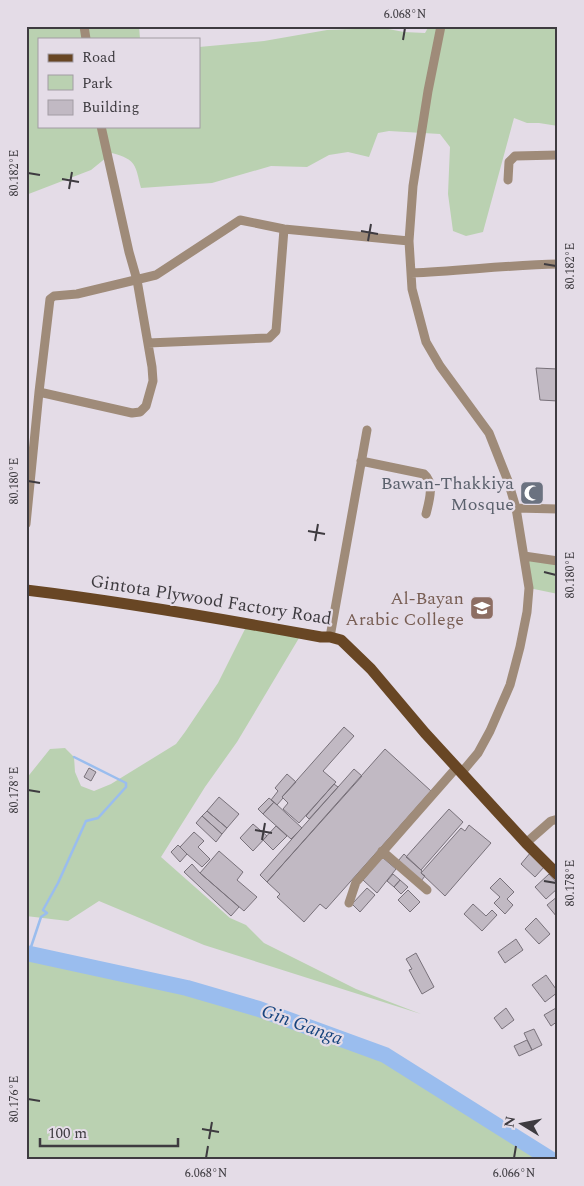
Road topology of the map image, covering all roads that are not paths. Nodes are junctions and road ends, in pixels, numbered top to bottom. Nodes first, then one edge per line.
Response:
1 (442, 26) edge
2 (100, 128) edge
3 (558, 155) edge
4 (508, 180) dead end
5 (284, 229) junction
6 (409, 241) junction
7 (558, 264) edge
8 (411, 273) junction
9 (137, 280) junction
10 (148, 343) junction
11 (39, 392) junction
12 (367, 430) dead end
13 (361, 461) junction
14 (516, 508) junction
15 (558, 509) edge
16 (426, 514) dead end
17 (26, 524) edge
18 (524, 556) junction
19 (558, 561) edge
20 (26, 590) edge
21 (330, 637) junction
22 (460, 769) junction
23 (558, 819) edge
24 (526, 843) junction
25 (382, 851) junction
26 (558, 875) edge
27 (427, 890) dead end
28 (349, 903) dead end

1 - 6 street
2 - 9 street
3 - 4 street
5 - 6 street
5 - 9 street
5 - 10 street
6 - 8 street
7 - 8 street
8 - 14 street
9 - 10 street
9 - 11 street
10 - 11 street
11 - 17 street
12 - 13 street
13 - 16 street
13 - 21 street
14 - 15 street
14 - 18 street
18 - 19 street
18 - 22 street
20 - 21 main road, Gintota Plywood Factory Road
21 - 22 main road, Gintota Plywood Factory Road
22 - 24 main road, Gintota Plywood Factory Road
22 - 25 street
23 - 24 street
24 - 26 main road, Gintota Plywood Factory Road
25 - 27 street
25 - 28 street

